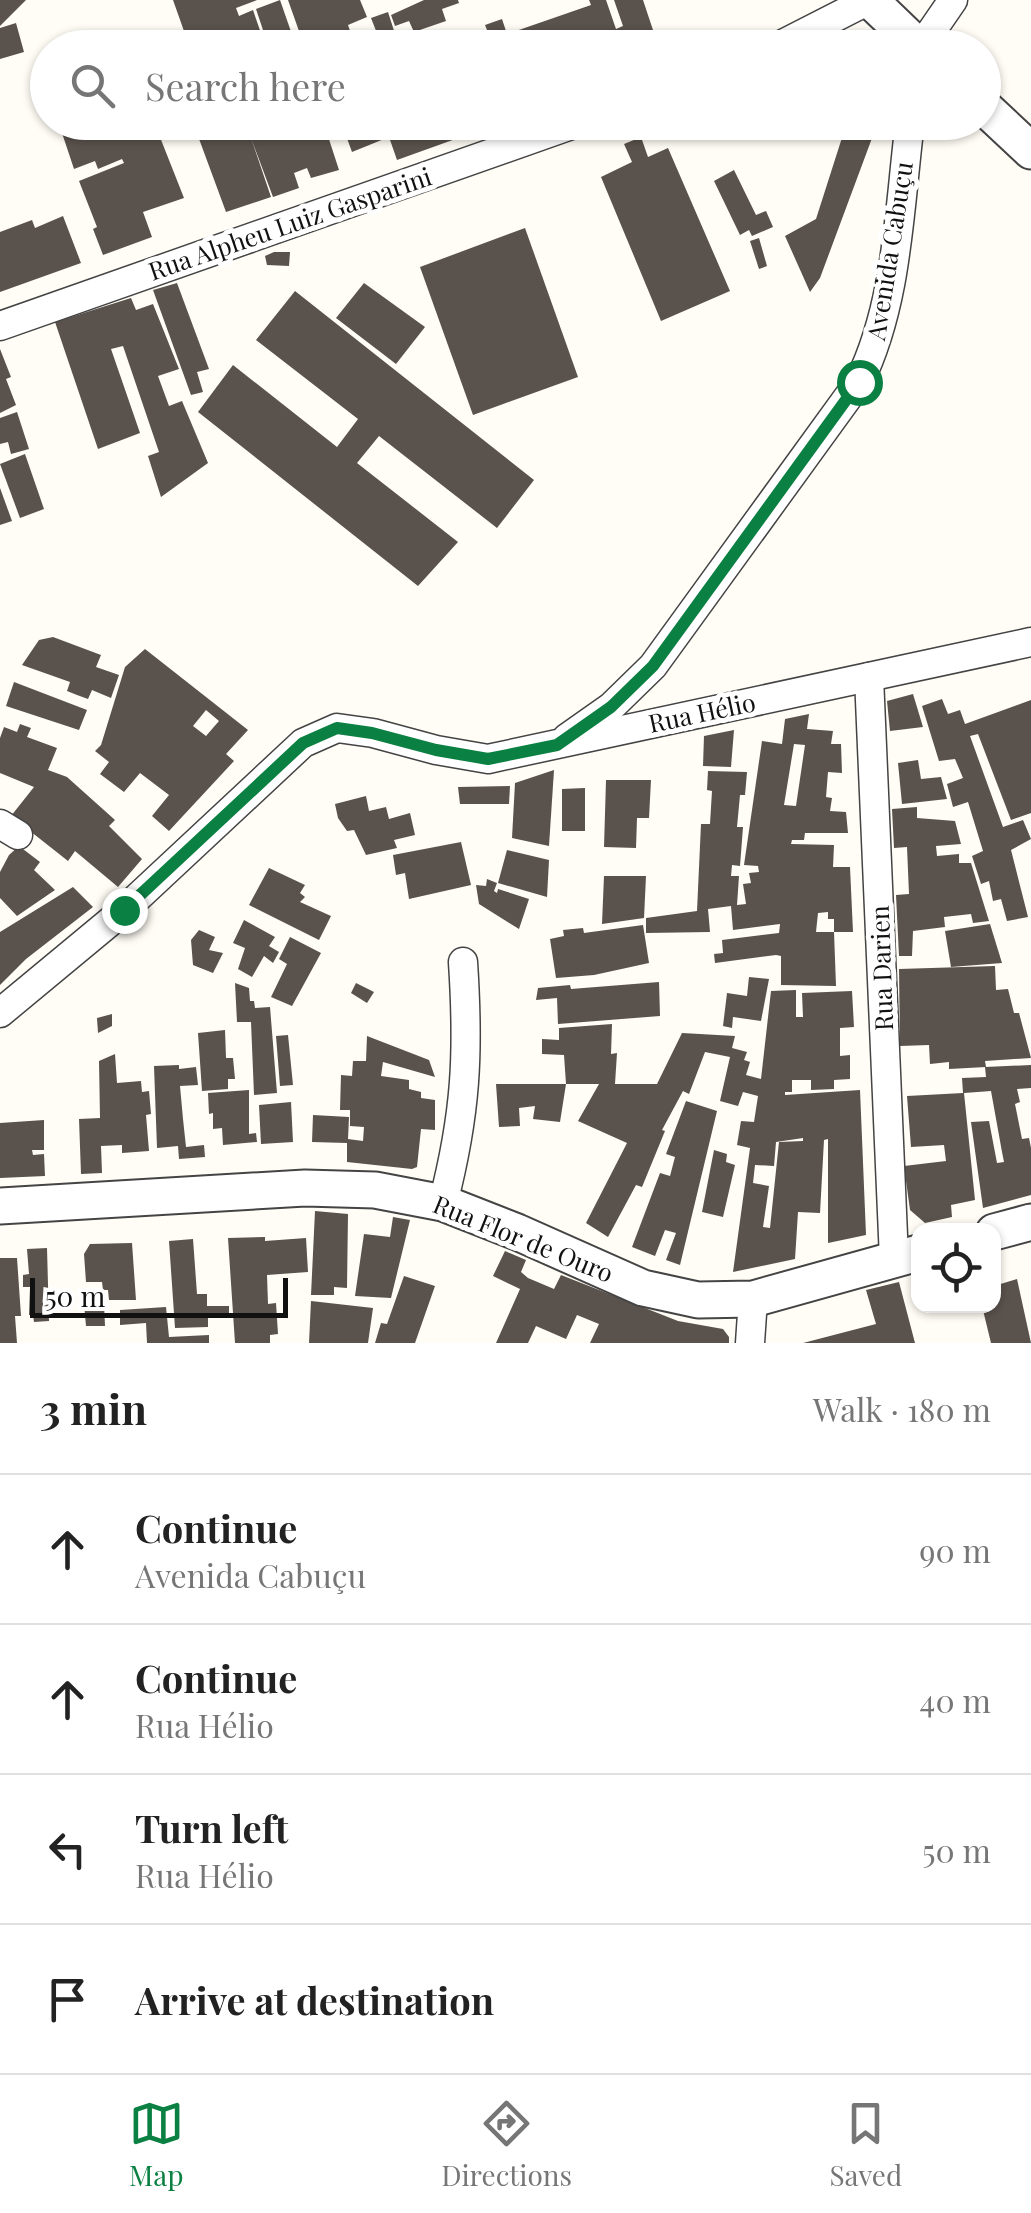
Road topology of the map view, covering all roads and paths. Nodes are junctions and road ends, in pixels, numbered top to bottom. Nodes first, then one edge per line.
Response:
1 (869, 0) edge
2 (953, 0) edge
3 (810, 30) edge
4 (901, 30) edge
5 (932, 30) edge
6 (1001, 123) edge
7 (529, 140) edge
8 (908, 140) edge
9 (1031, 152) edge
10 (0, 326) edge
11 (1031, 642) edge
12 (869, 677) junction
13 (557, 745) junction
14 (463, 962) dead end
15 (0, 1013) edge
16 (443, 1204) junction
17 (0, 1206) edge
18 (1031, 1222) edge
19 (1001, 1230) edge
20 (906, 1256) edge
21 (753, 1299) junction
22 (750, 1343) edge

1 - 3 street
1 - 4 street
2 - 5 street
6 - 9 street
7 - 10 street, Rua Alpheu Luiz Gasparini
8 - 13 street, Avenida Cabuçu
11 - 12 street, Rua Hélio
12 - 13 street, Rua Hélio
12 - 20 street, Rua Darien
13 - 15 street, Rua Hélio
14 - 16 street
16 - 17 street, Rua Flor de Ouro
16 - 21 street, Rua Flor de Ouro
18 - 19 street
20 - 21 street, Rua Flor de Ouro
21 - 22 street

